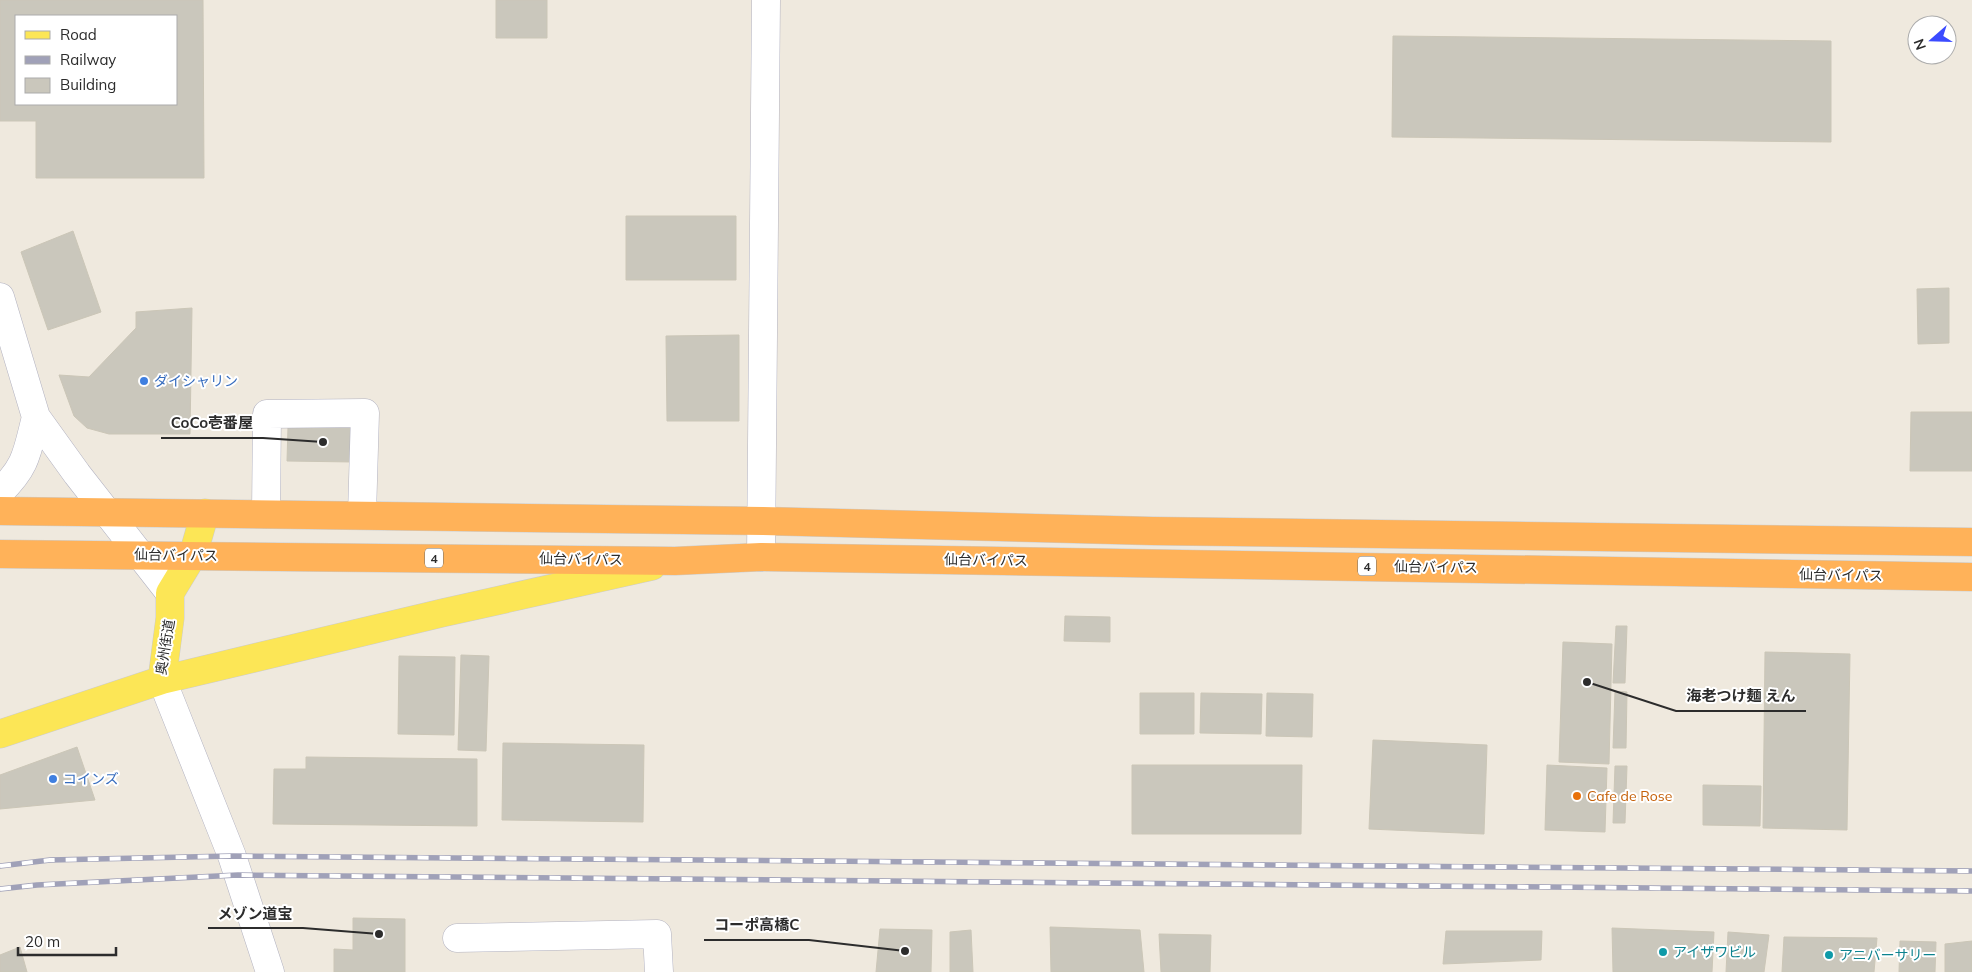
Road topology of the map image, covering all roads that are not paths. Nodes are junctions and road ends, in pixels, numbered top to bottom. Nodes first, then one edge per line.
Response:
1 (766, 0) edge
2 (0, 297) edge
3 (36, 417) junction
4 (0, 492) edge
5 (0, 511) edge
6 (107, 512) junction
7 (205, 513) junction
8 (266, 514) junction
9 (362, 515) junction
10 (763, 521) junction
11 (1972, 542) edge
12 (0, 554) edge
13 (139, 554) junction
14 (193, 555) junction
15 (761, 557) junction
16 (675, 561) junction
17 (1972, 577) edge
18 (170, 593) junction
19 (162, 680) junction
20 (0, 734) edge
21 (457, 938) dead end
22 (270, 972) edge
23 (659, 972) edge

1 - 10 street
2 - 3 street
3 - 4 street
3 - 6 street
5 - 6 highway
6 - 7 highway
6 - 13 street
7 - 8 highway
7 - 14 main road
8 - 9 highway
8 - 9 street
9 - 10 highway
10 - 11 highway
10 - 15 street
12 - 13 highway, 仙台バイパス / 4
13 - 14 highway, 仙台バイパス / 4
13 - 18 street
14 - 16 highway, 仙台バイパス / 4
14 - 18 main road
15 - 16 highway, 仙台バイパス / 4
15 - 17 highway, 仙台バイパス / 4
16 - 19 main road
18 - 19 main road, 奥州街道
19 - 20 main road, 奥州街道
19 - 22 street
21 - 23 street

